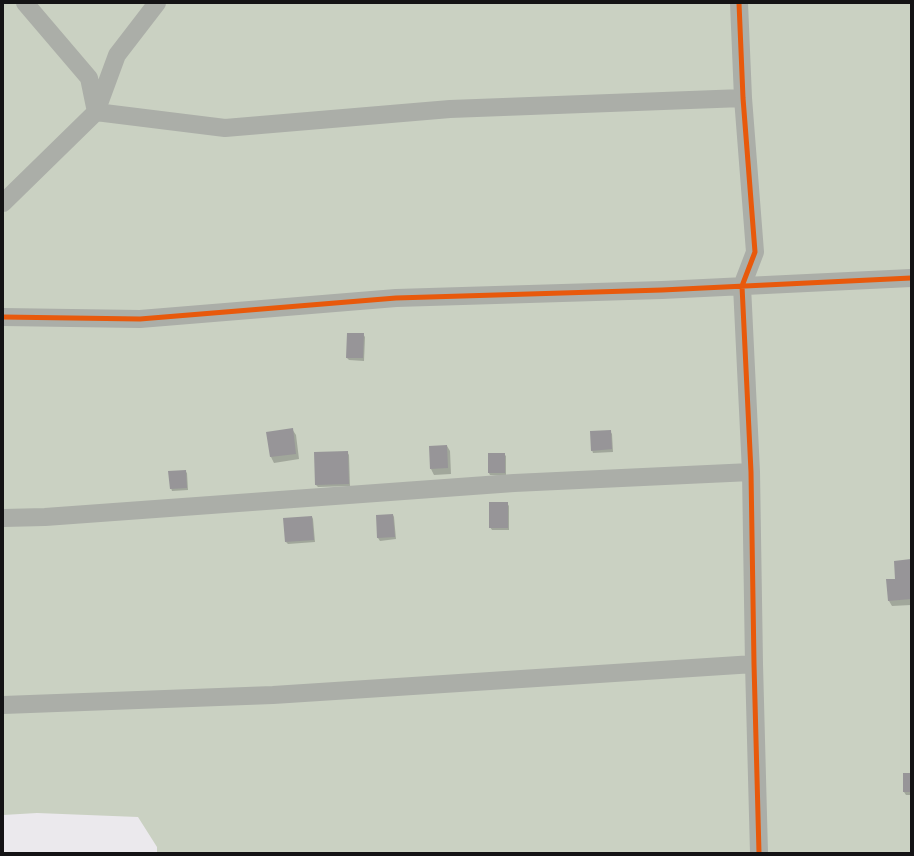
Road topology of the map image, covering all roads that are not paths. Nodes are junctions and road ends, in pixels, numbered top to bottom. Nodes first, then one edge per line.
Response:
1 (25, 3) edge
2 (157, 3) edge
3 (739, 3) edge
4 (743, 98) junction
5 (96, 112) junction
6 (3, 203) edge
7 (911, 278) edge
8 (742, 286) junction
9 (3, 317) edge
10 (751, 472) junction
11 (3, 518) edge
12 (754, 664) junction
13 (3, 705) edge
14 (759, 853) edge

1 - 5 street
2 - 5 street
3 - 4 street
4 - 5 street
4 - 8 street
5 - 6 street
7 - 8 street
8 - 9 street
8 - 10 street
10 - 11 street
10 - 12 street
12 - 13 street
12 - 14 street

